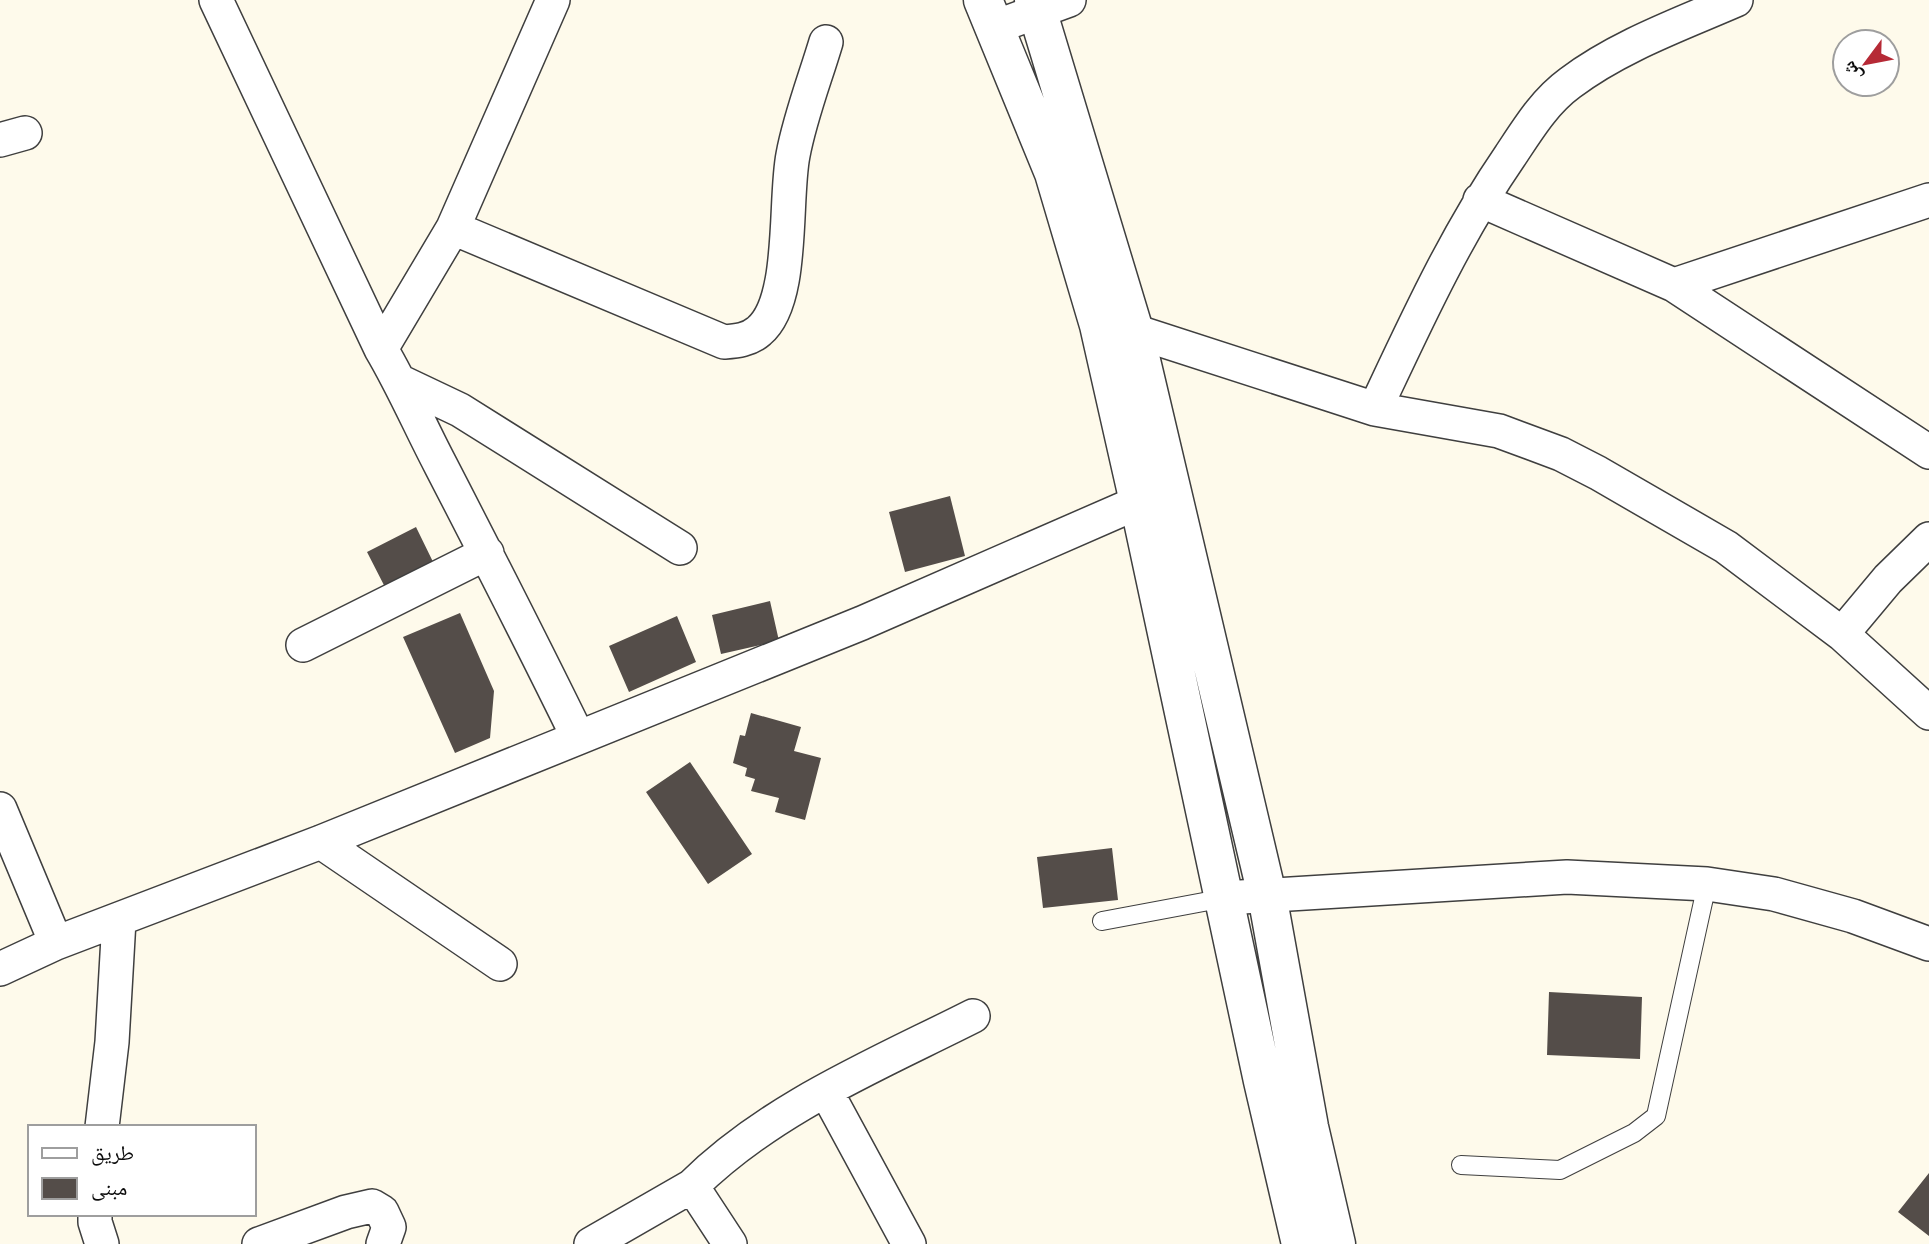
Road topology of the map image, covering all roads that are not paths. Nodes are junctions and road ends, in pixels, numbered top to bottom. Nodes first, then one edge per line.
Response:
1 (216, 0) edge
2 (1736, 0) edge
3 (547, 4) edge
4 (1047, 4) edge
5 (989, 13) edge
6 (826, 42) dead end
7 (1480, 200) junction
8 (1929, 200) edge
9 (453, 228) junction
10 (1674, 285) junction
11 (1134, 331) junction
12 (381, 349) junction
13 (401, 382) junction
14 (1375, 409) junction
15 (1929, 452) edge
16 (1139, 502) junction
17 (1929, 539) edge
18 (680, 548) dead end
19 (487, 553) junction
20 (1842, 634) junction
21 (303, 645) dead end
22 (1929, 713) edge
23 (578, 737) junction
24 (3, 824) edge
25 (321, 842) junction
26 (1707, 884) junction
27 (1267, 895) junction
28 (1225, 898) junction
29 (119, 920) junction
30 (1102, 921) dead end
31 (56, 943) junction
32 (1929, 944) edge
33 (500, 964) dead end
34 (0, 969) edge
35 (973, 1016) dead end
36 (826, 1091) junction
37 (102, 1125) edge
38 (1461, 1165) dead end
39 (692, 1186) junction
40 (95, 1216) edge
41 (102, 1244) edge
42 (259, 1244) edge
43 (383, 1244) edge
44 (591, 1244) edge
45 (730, 1244) edge
46 (909, 1244) edge
47 (1301, 1244) edge
48 (1336, 1244) edge

1 - 12 street
2 - 7 street
3 - 9 street
4 - 5 street
4 - 11 street
5 - 16 street
6 - 9 street
7 - 10 street
7 - 14 street
8 - 10 street
9 - 12 street
10 - 15 street
11 - 14 street
11 - 27 street
12 - 13 street
13 - 18 street
13 - 19 street
14 - 20 street
16 - 23 street
16 - 28 street
17 - 20 street
19 - 21 street
19 - 23 street
20 - 22 street
23 - 25 street
24 - 31 street
25 - 29 street
25 - 33 street
26 - 27 street
26 - 32 street
26 - 38 lane
27 - 28 street
27 - 48 street
28 - 30 lane
28 - 47 street
29 - 31 street
29 - 37 street
31 - 34 street
35 - 36 street
36 - 39 street
36 - 46 street
39 - 44 street
39 - 45 street
40 - 41 street
42 - 43 street

